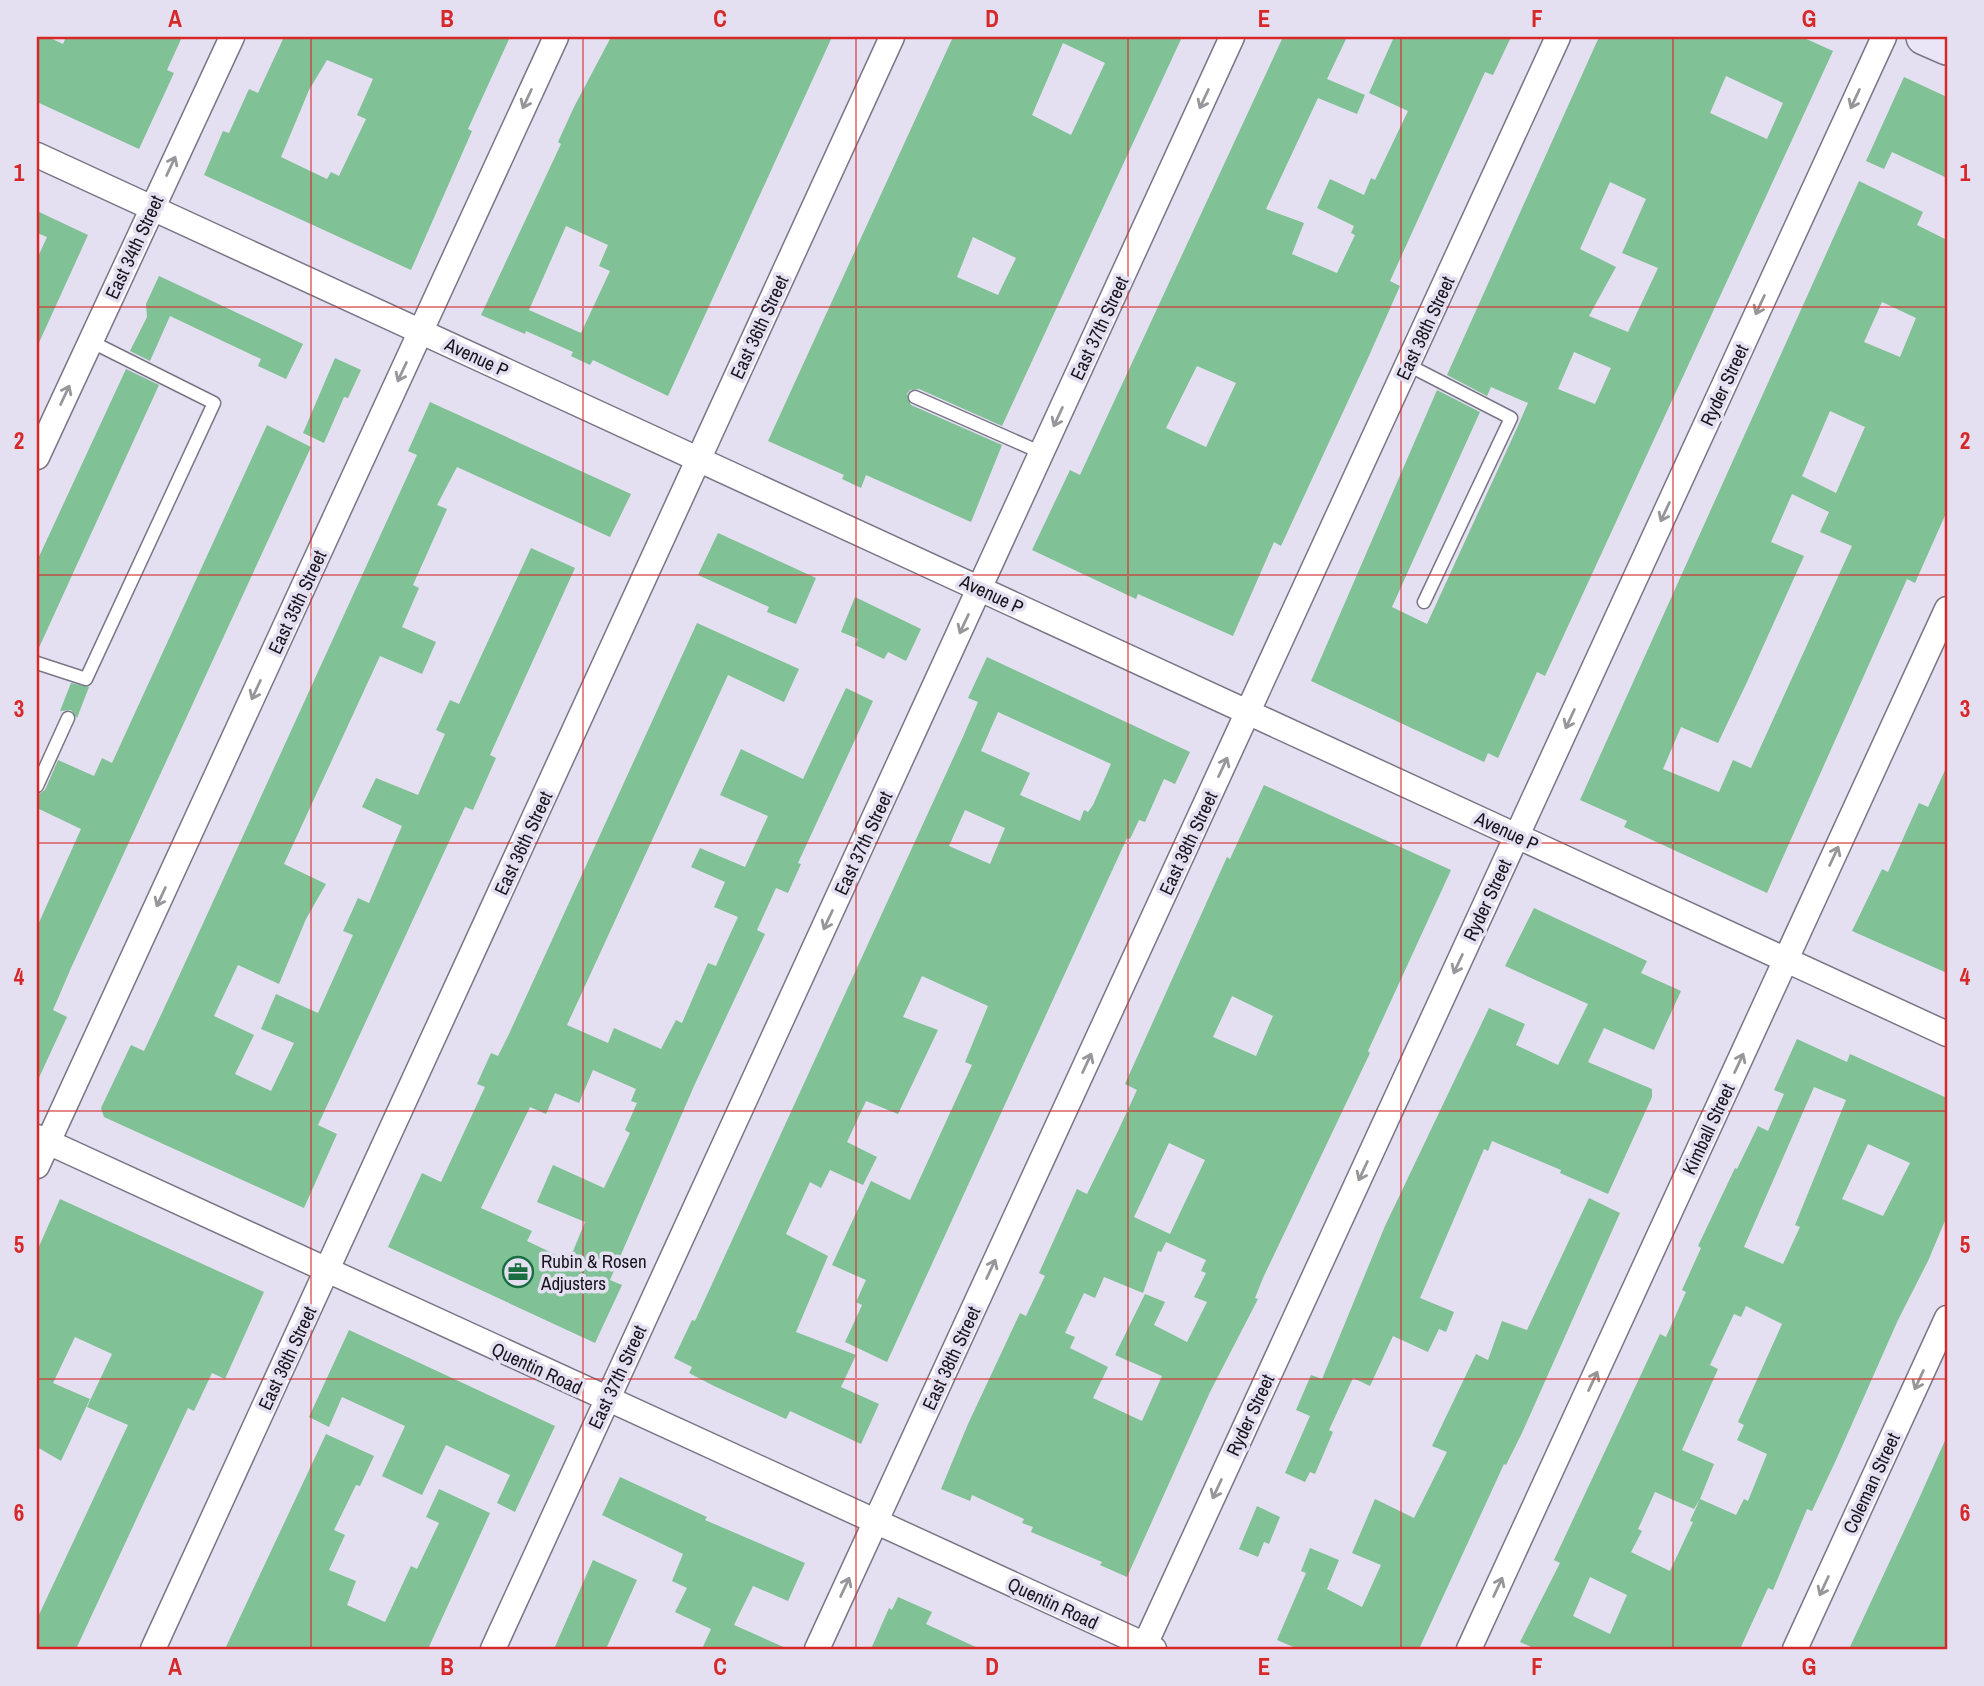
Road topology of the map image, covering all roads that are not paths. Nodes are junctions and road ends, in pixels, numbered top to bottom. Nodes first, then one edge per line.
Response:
1 (232, 37) edge
2 (556, 37) edge
3 (892, 37) edge
4 (1233, 37) edge
5 (1558, 37) edge
6 (1884, 37) edge
7 (1924, 37) edge
8 (1947, 47) edge
9 (37, 155) edge
10 (152, 208) junction
11 (421, 331) junction
12 (90, 341) junction
13 (1408, 365) junction
14 (915, 397) dead end
15 (1042, 453) junction
16 (37, 457) edge
17 (698, 459) junction
18 (980, 589) junction
19 (1424, 602) dead end
20 (1947, 610) edge
21 (37, 663) edge
22 (1248, 712) junction
23 (68, 718) dead end
24 (37, 786) edge
25 (1517, 835) junction
26 (1786, 959) junction
27 (1947, 1034) edge
28 (42, 1139) edge
29 (37, 1166) edge
30 (327, 1271) junction
31 (1947, 1318) edge
32 (607, 1399) junction
33 (875, 1522) junction
34 (1147, 1648) edge
35 (153, 1649) edge
36 (493, 1649) edge
37 (817, 1649) edge
38 (1469, 1649) edge
39 (1794, 1649) edge

10 -> 1 street, East 34th Street
2 -> 11 street, East 35th Street
3 - 17 street, East 36th Street
4 -> 15 street, East 37th Street
5 - 13 street, East 38th Street
6 -> 25 street, Ryder Street
7 - 8 main road
9 - 10 street, Avenue P
10 - 11 street, Avenue P
10 - 12 street, East 34th Street
11 - 17 street, Avenue P
11 -> 28 street, East 35th Street
16 -> 12 street, East 34th Street
12 - 21 lane
13 - 19 lane
13 - 22 street, East 38th Street
14 - 15 lane
15 - 18 street, East 37th Street
17 - 18 street, Avenue P
17 - 30 street, East 36th Street
18 - 22 street, Avenue P
18 -> 32 street, East 37th Street
26 -> 20 street, Kimball Street
22 - 25 street, Avenue P
33 -> 22 street, East 38th Street
23 - 24 lane
25 - 26 street, Avenue P
25 -> 34 street, Ryder Street
26 - 27 street, Avenue P
38 -> 26 street, Kimball Street
28 - 29 street, East 35th Street
28 - 30 street, Quentin Road
30 - 32 street, Quentin Road
30 - 35 street, East 36th Street
31 -> 39 street, Coleman Street
32 - 33 street, Quentin Road
32 - 36 street, East 37th Street
33 - 34 street, Quentin Road
37 -> 33 street, East 38th Street

